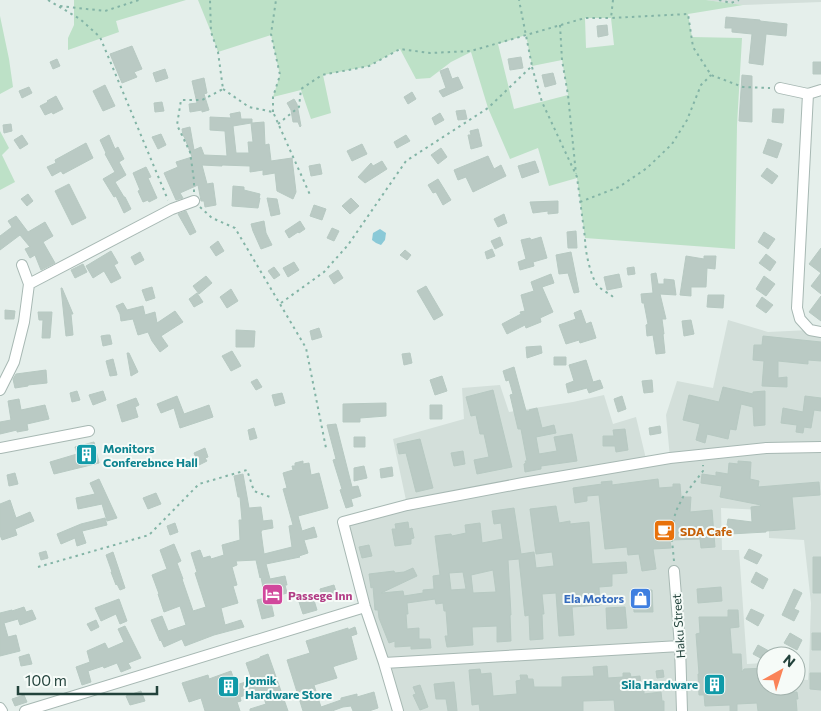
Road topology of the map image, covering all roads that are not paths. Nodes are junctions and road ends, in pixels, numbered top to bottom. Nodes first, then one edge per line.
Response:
1 (780, 88) road end
2 (821, 90) edge
3 (808, 94) junction
4 (194, 201) road end
5 (22, 265) dead end
6 (29, 284) junction
7 (821, 332) edge
8 (0, 390) edge
9 (89, 431) dead end
10 (821, 447) edge
11 (0, 448) edge
12 (674, 570) road end
13 (365, 607) junction
14 (680, 646) junction
15 (384, 663) junction
16 (25, 711) edge
17 (398, 711) edge
18 (682, 711) edge

1 - 3 street
2 - 3 street
3 - 7 street
4 - 6 street
5 - 6 street
6 - 8 street
9 - 11 street
10 - 13 street
12 - 14 street, Haku Street
13 - 15 street
13 - 16 street
14 - 15 street
14 - 18 street, Haku Street
15 - 17 street

